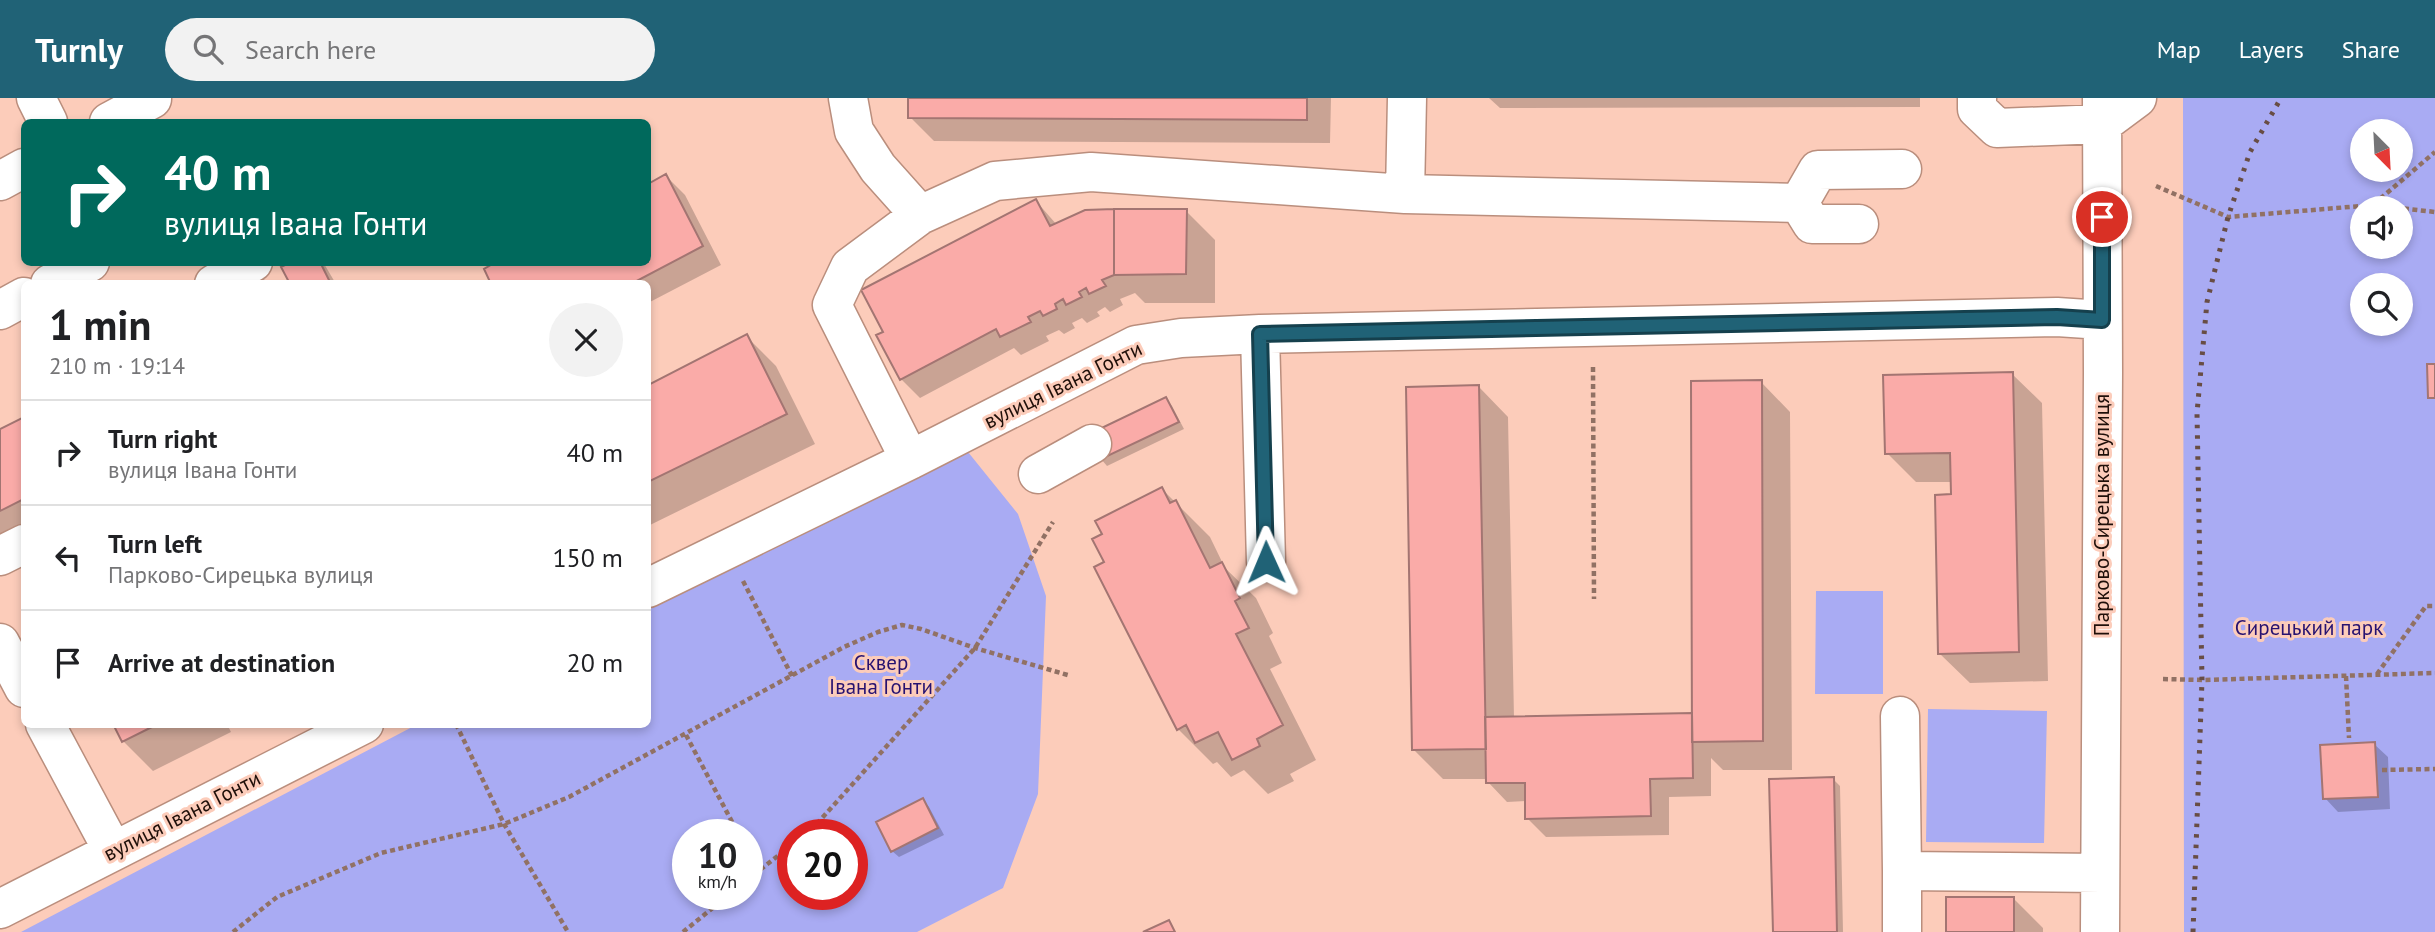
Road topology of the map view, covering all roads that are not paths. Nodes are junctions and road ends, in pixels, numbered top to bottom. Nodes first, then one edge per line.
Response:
1 (36, 98) edge
2 (848, 98) edge
3 (1407, 98) edge
4 (1977, 98) edge
5 (2137, 98) edge
6 (152, 99) edge
7 (2102, 111) edge
8 (46, 119) edge
9 (115, 119) edge
10 (1902, 169) dead end
11 (21, 170) edge
12 (0, 181) edge
13 (1405, 194) junction
14 (1799, 203) junction
15 (920, 215) junction
16 (1859, 224) dead end
17 (83, 266) edge
18 (246, 266) edge
19 (57, 280) edge
20 (221, 280) edge
21 (21, 299) edge
22 (0, 310) edge
23 (2102, 320) junction
24 (1260, 334) junction
25 (1092, 444) dead end
26 (910, 460) junction
27 (1038, 474) dead end
28 (21, 546) edge
29 (0, 556) edge
30 (1266, 562) dead end
31 (651, 587) edge
32 (0, 643) edge
33 (21, 682) edge
34 (1900, 716) dead end
35 (47, 728) edge
36 (356, 728) edge
37 (113, 851) junction
38 (1902, 871) junction
39 (2100, 873) junction
40 (0, 909) edge
41 (1902, 932) edge
42 (2100, 932) edge

1 - 8 street
2 - 15 street
3 - 13 street
4 - 7 street
5 - 7 street
6 - 9 street
7 - 23 street, Парково-Сирецька вулиця
10 - 14 street
11 - 12 street
13 - 14 street
13 - 15 street
14 - 16 street
15 - 26 street
17 - 19 street
18 - 20 street
21 - 22 street
23 - 24 street, вулиця Івана Гонти
23 - 39 street, Парково-Сирецька вулиця
24 - 26 street, вулиця Івана Гонти
24 - 30 street
25 - 27 street
26 - 31 street, вулиця Івана Гонти
28 - 29 street
32 - 33 street
34 - 38 street
35 - 37 street
36 - 37 street, вулиця Івана Гонти
37 - 40 street, вулиця Івана Гонти
38 - 39 street
38 - 41 street
39 - 42 street, Парково-Сирецька вулиця

